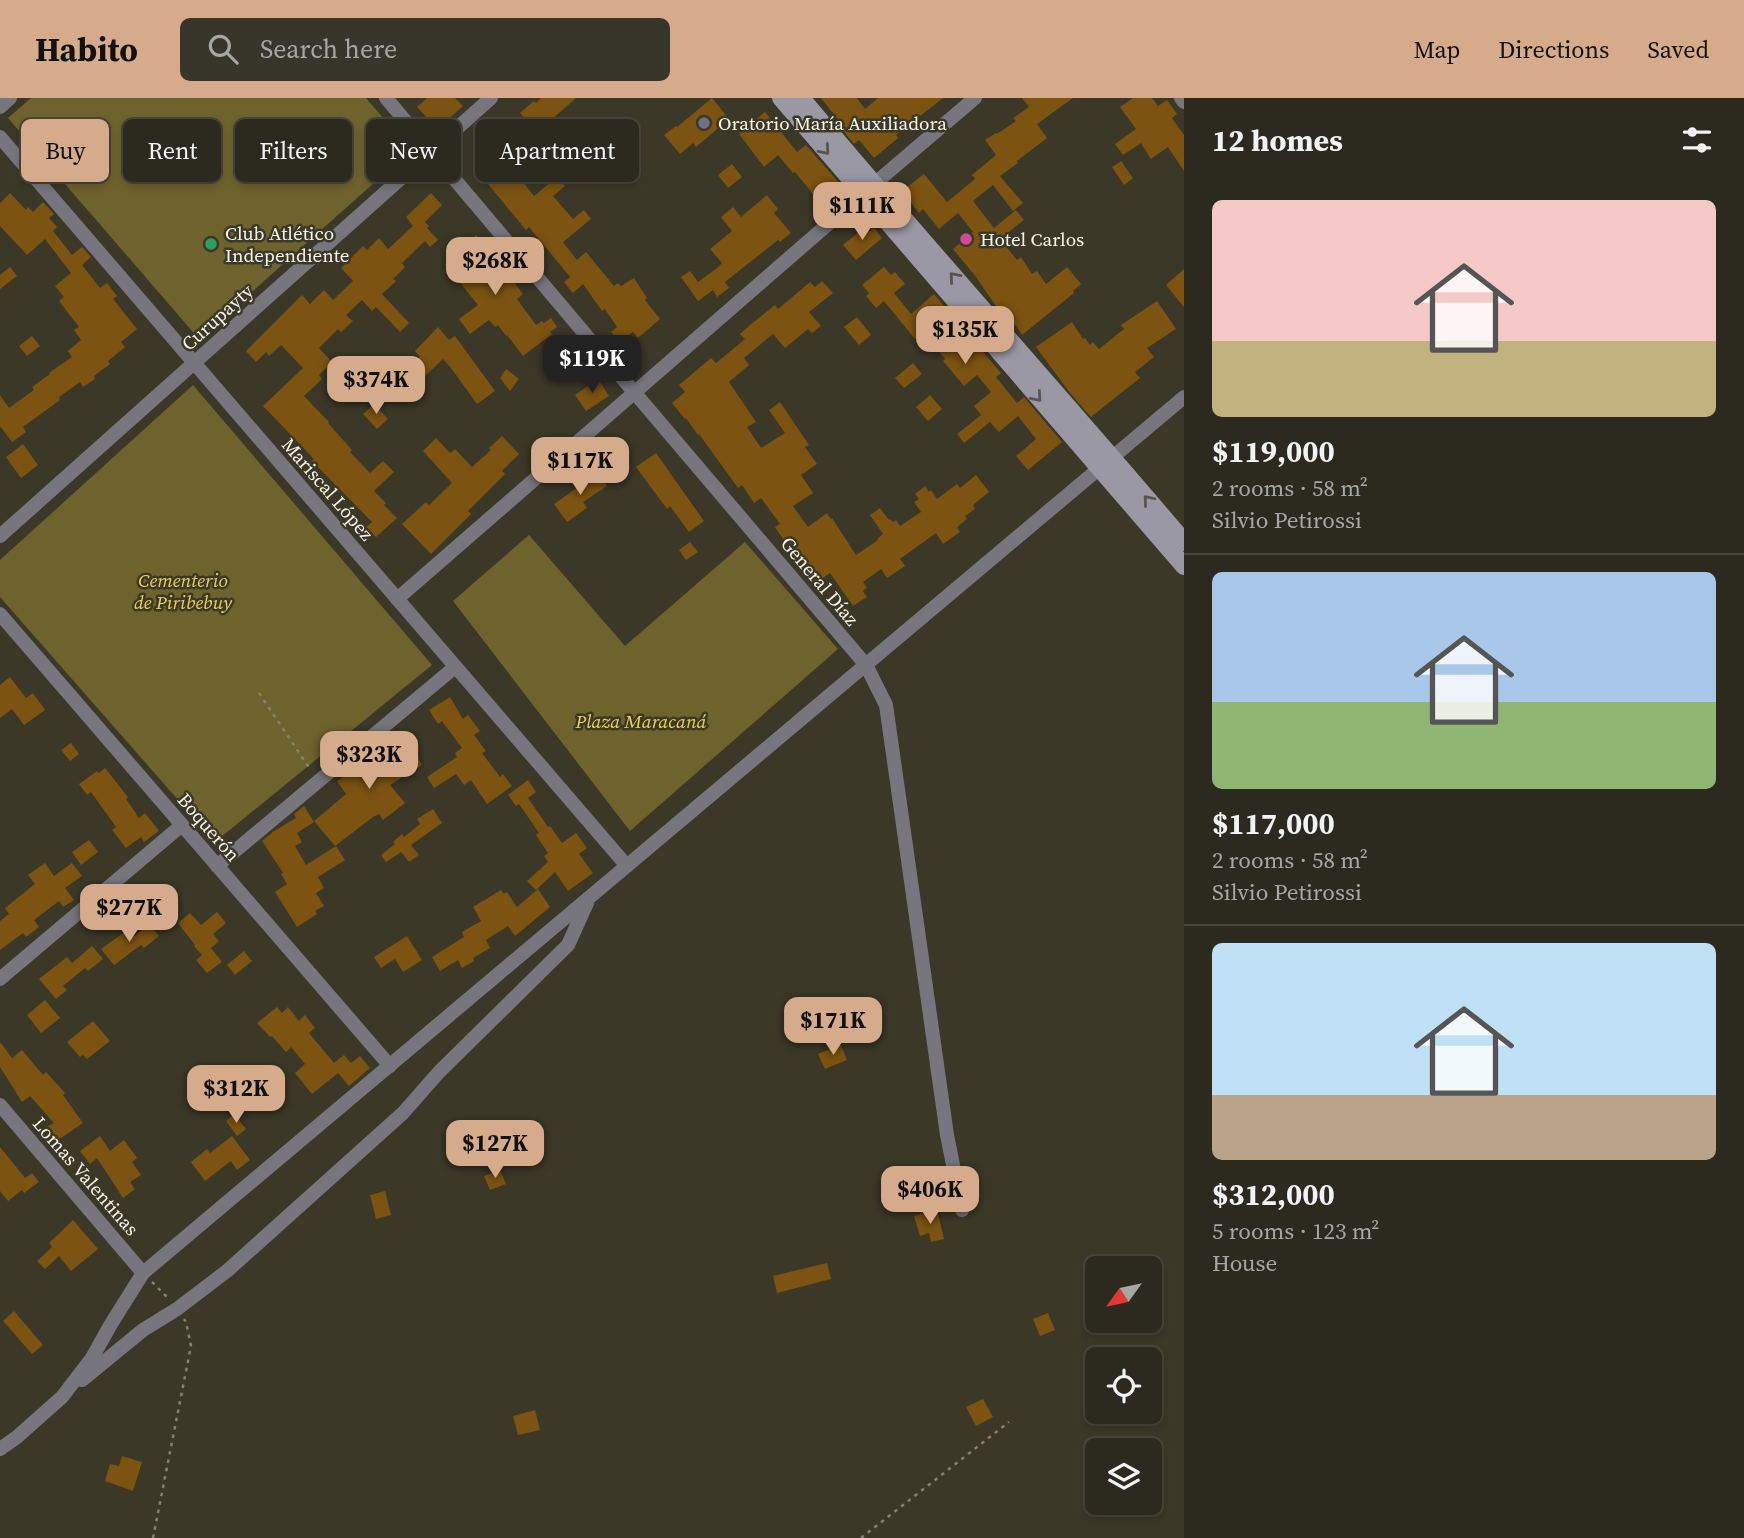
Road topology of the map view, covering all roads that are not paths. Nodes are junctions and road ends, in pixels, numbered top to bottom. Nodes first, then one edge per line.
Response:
1 (10, 98) edge
2 (386, 98) edge
3 (491, 98) edge
4 (781, 98) edge
5 (800, 98) edge
6 (975, 98) edge
7 (0, 107) edge
8 (404, 119) edge
9 (461, 125) edge
10 (0, 137) edge
11 (397, 182) edge
12 (458, 182) edge
13 (868, 189) junction
14 (194, 363) junction
15 (634, 392) junction
16 (1184, 397) edge
17 (1105, 462) junction
18 (0, 536) edge
19 (1184, 542) edge
20 (1184, 566) edge
21 (397, 599) junction
22 (0, 614) edge
23 (866, 665) junction
24 (455, 667) junction
25 (182, 825) junction
26 (217, 866) junction
27 (627, 866) junction
28 (589, 898) junction
29 (0, 979) edge
30 (390, 1066) junction
31 (0, 1105) edge
32 (962, 1210) dead end
33 (143, 1273) junction
34 (62, 1397) junction
35 (0, 1449) edge

1 - 7 street
2 - 8 street, General Díaz
3 - 9 street, Curupayty
4 -> 13 street
5 - 13 street
6 - 13 street
10 - 14 street, Mariscal López
11 - 14 street, Curupayty
12 - 15 street, General Díaz
13 - 15 street
13 - 17 street
14 - 18 street, Curupayty
14 - 21 street, Mariscal López
15 - 21 street
15 - 23 street, General Díaz
16 - 17 street
19 -> 17 street
17 - 20 street
17 - 23 street
21 - 24 street, Mariscal López
22 - 25 street, Boquerón
23 - 27 street
23 - 32 street, General Díaz
24 - 26 street
24 - 27 street, Mariscal López
25 - 26 street, Boquerón
25 - 29 street
26 - 30 street, Boquerón
27 - 28 street
28 - 30 street
28 - 34 street
30 - 33 street
31 - 33 street, Lomas Valentinas
33 - 34 street
34 - 35 street

